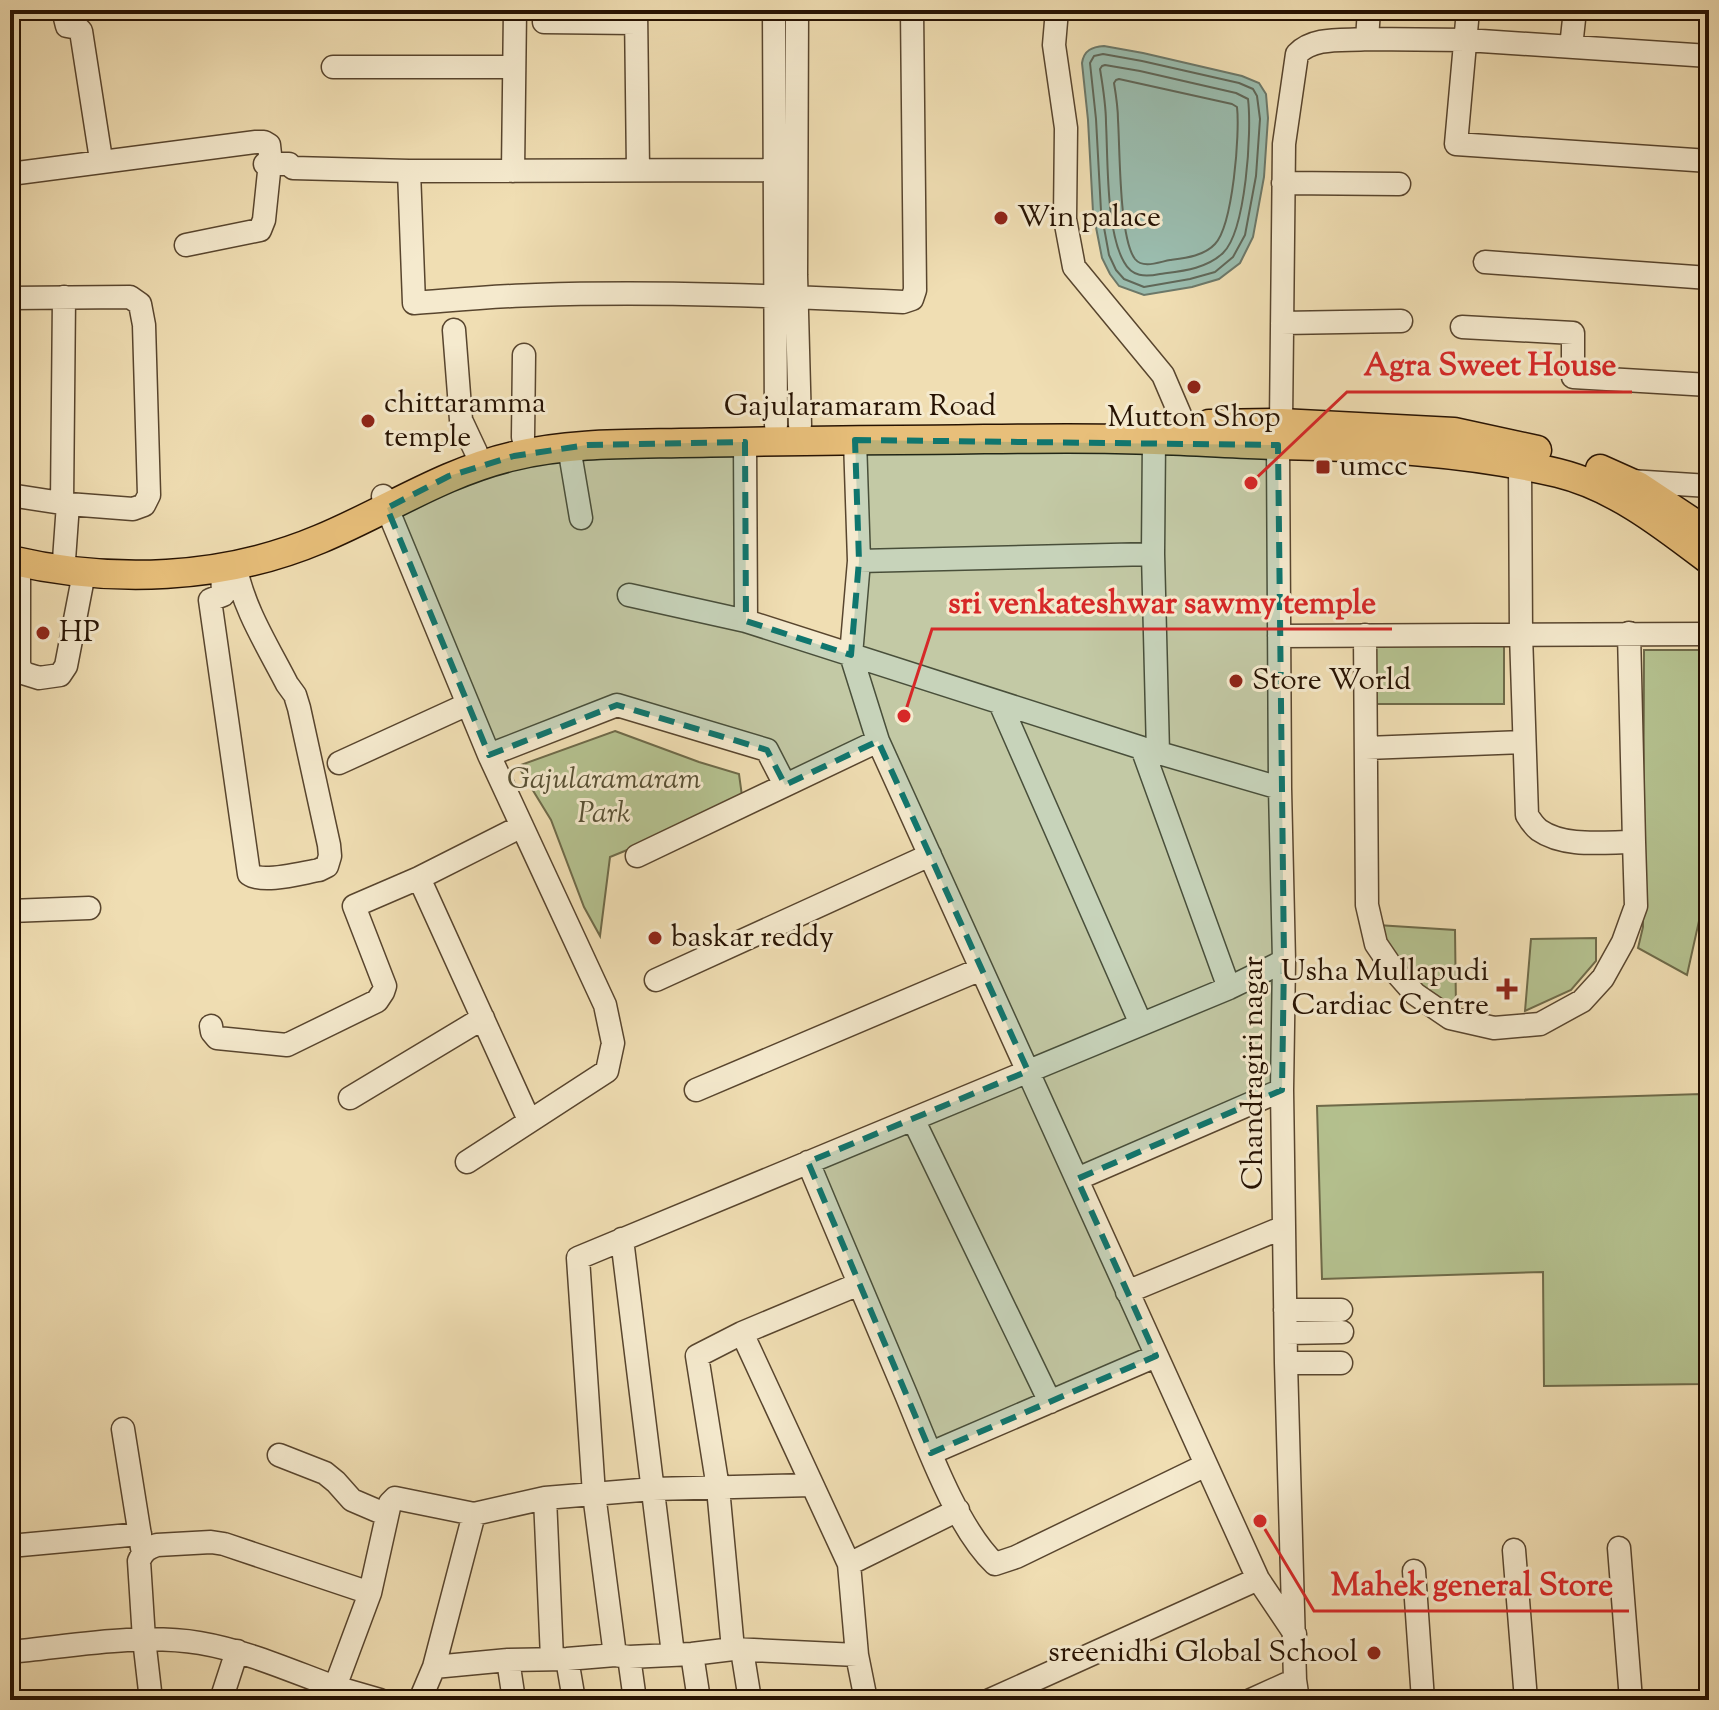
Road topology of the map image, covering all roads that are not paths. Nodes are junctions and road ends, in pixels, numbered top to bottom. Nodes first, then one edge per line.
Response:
1 (63, 10) edge
2 (515, 10) edge
3 (774, 10) edge
4 (797, 10) edge
5 (912, 10) edge
6 (1057, 10) edge
7 (1369, 10) edge
8 (1468, 10) edge
9 (1575, 10) edge
10 (636, 17) edge
11 (544, 22) dead end
12 (1367, 39) junction
13 (1466, 40) junction
14 (1571, 47) junction
15 (1709, 56) edge
16 (333, 67) dead end
17 (514, 67) junction
18 (100, 153) dead end
19 (1709, 161) edge
20 (272, 168) junction
21 (638, 170) junction
22 (774, 170) junction
23 (409, 171) junction
24 (513, 171) junction
25 (10, 174) edge
26 (1283, 183) junction
27 (1399, 184) dead end
28 (186, 245) dead end
29 (1485, 262) dead end
30 (1709, 278) edge
31 (64, 297) junction
32 (786, 297) junction
33 (10, 298) edge
34 (1401, 321) dead end
35 (1282, 323) junction
36 (1462, 327) dead end
37 (454, 330) dead end
38 (524, 355) dead end
39 (1709, 385) edge
40 (1184, 424) junction
41 (788, 425) junction
42 (1280, 434) junction
43 (523, 437) junction
44 (1154, 439) junction
45 (855, 440) junction
46 (745, 442) junction
47 (569, 447) junction
48 (476, 452) junction
49 (1520, 465) junction
50 (1627, 481) junction
51 (1709, 486) edge
52 (10, 495) edge
53 (385, 502) junction
54 (65, 504) junction
55 (581, 518) dead end
56 (1709, 533) edge
57 (1153, 554) junction
58 (13, 556) edge
59 (1709, 560) edge
60 (859, 561) junction
61 (70, 568) junction
62 (230, 577) junction
63 (629, 595) dead end
64 (746, 621) junction
65 (1629, 633) junction
66 (1521, 634) junction
67 (1709, 634) edge
68 (1365, 635) junction
69 (1279, 636) junction
70 (851, 655) junction
71 (1000, 703) junction
72 (468, 704) junction
73 (878, 741) junction
74 (1524, 742) junction
75 (1366, 748) junction
76 (1150, 751) junction
77 (489, 755) junction
78 (339, 763) dead end
79 (785, 785) junction
80 (1280, 788) junction
81 (522, 826) junction
82 (1634, 842) junction
83 (930, 855) junction
84 (637, 856) dead end
85 (419, 878) junction
86 (89, 908) dead end
87 (10, 911) edge
88 (1284, 961) junction
89 (981, 969) junction
90 (656, 980) dead end
91 (1229, 988) junction
92 (483, 1018) junction
93 (1141, 1024) junction
94 (211, 1026) dead end
95 (1028, 1071) junction
96 (696, 1090) dead end
97 (1282, 1090) junction
98 (350, 1098) dead end
99 (913, 1119) junction
100 (529, 1120) junction
101 (467, 1162) dead end
102 (808, 1162) junction
103 (1077, 1179) junction
104 (1284, 1227) junction
105 (622, 1239) junction
106 (859, 1284) junction
107 (1127, 1292) junction
108 (1285, 1310) junction
109 (742, 1333) junction
110 (1286, 1333) junction
111 (1156, 1356) junction
112 (1286, 1363) junction
113 (1341, 1363) dead end
114 (1050, 1402) junction
115 (123, 1429) dead end
116 (931, 1453) junction
117 (279, 1455) dead end
118 (1206, 1465) junction
119 (812, 1485) junction
120 (718, 1488) junction
121 (653, 1489) junction
122 (594, 1494) junction
123 (545, 1498) junction
124 (958, 1510) junction
125 (474, 1514) junction
126 (387, 1515) junction
127 (141, 1543) junction
128 (10, 1546) edge
129 (1619, 1548) dead end
130 (1514, 1550) dead end
131 (849, 1564) junction
132 (1414, 1571) dead end
133 (1258, 1579) junction
134 (370, 1593) junction
135 (1295, 1634) junction
136 (144, 1639) junction
137 (737, 1650) junction
138 (237, 1651) junction
139 (10, 1652) edge
140 (683, 1654) junction
141 (857, 1655) junction
142 (622, 1656) junction
143 (560, 1659) junction
144 (508, 1660) junction
145 (434, 1667) junction
146 (1296, 1690) edge
147 (332, 1693) edge
148 (151, 1700) edge
149 (221, 1700) edge
150 (380, 1700) edge
151 (420, 1700) edge
152 (514, 1700) edge
153 (574, 1700) edge
154 (635, 1700) edge
155 (699, 1700) edge
156 (750, 1700) edge
157 (866, 1700) edge
158 (990, 1700) edge
159 (1251, 1700) edge
160 (1423, 1700) edge
161 (1526, 1700) edge
162 (1631, 1700) edge

1 - 18 street
2 - 17 street
3 - 22 street
4 - 32 street
5 - 32 street
6 - 40 street
7 - 12 street
8 - 13 street
9 - 14 street
10 - 11 street
10 - 21 street
12 - 13 street, Chandragiri nagar
12 - 26 street, Chandragiri nagar
13 - 14 street, Chandragiri nagar
13 - 19 street
14 - 15 street, Chandragiri nagar
16 - 17 street
17 - 24 street
20 - 23 street
20 - 25 street
20 - 28 street
21 - 22 street
21 - 24 street
22 - 32 street
23 - 24 street
23 - 32 street
26 - 27 street
26 - 35 street, Chandragiri nagar
29 - 30 street
31 - 33 street
31 - 54 street
31 - 54 street
32 - 41 street
34 - 35 street
35 - 42 street, Chandragiri nagar
36 - 39 street
37 - 48 street
38 - 43 street
40 - 41 main road, Gajularamaram Road
40 - 42 main road, Gajularamaram Road
41 - 43 main road, Gajularamaram Road
42 - 44 main road, Gajularamaram Road
42 - 49 main road, Gajularamaram Road
42 - 50 main road, Gajularamaram Road
42 - 69 street, Chandragiri nagar
43 - 48 main road, Gajularamaram Road
44 - 45 main road, Gajularamaram Road
44 - 57 street
45 - 46 main road, Gajularamaram Road
45 - 60 street
46 - 47 main road, Gajularamaram Road
46 - 64 street
47 - 53 main road, Gajularamaram Road
47 - 55 street
48 - 53 main road, Gajularamaram Road
49 - 59 main road, Gajularamaram Road
49 - 66 street
50 - 51 street
50 - 56 main road, Gajularamaram Road
52 - 54 street
53 - 61 main road, Gajularamaram Road
53 - 62 main road, Gajularamaram Road
53 - 72 street
54 - 61 street
57 - 60 street
57 - 76 street
58 - 61 main road, Gajularamaram Road
58 - 61 street
60 - 70 street
61 - 62 main road, Gajularamaram Road
62 - 62 street
63 - 64 street
64 - 70 street
65 - 66 street
65 - 67 street
65 - 82 street
66 - 68 street
66 - 74 street
68 - 69 street
68 - 75 street
69 - 80 street, Chandragiri nagar
70 - 71 street
70 - 73 street
71 - 76 street
71 - 93 street
72 - 77 street
72 - 78 street
73 - 79 street
73 - 83 street
74 - 75 street
74 - 82 street
75 - 82 street
76 - 80 street
76 - 91 street
77 - 79 street
77 - 81 street
79 - 84 street
80 - 88 street, Chandragiri nagar
81 - 85 street
81 - 100 street
83 - 89 street
83 - 90 street
85 - 92 street
85 - 94 street
86 - 87 street
88 - 91 street
88 - 97 street, Chandragiri nagar
89 - 95 street
89 - 96 street
91 - 93 street
92 - 98 street
92 - 100 street
93 - 95 street
95 - 99 street
95 - 103 street
97 - 103 street
97 - 104 street, Chandragiri nagar
99 - 102 street
99 - 114 street
100 - 101 street
102 - 105 street
102 - 106 street
103 - 107 street
104 - 107 street
104 - 108 street, Chandragiri nagar
105 - 121 street
105 - 122 street
106 - 109 street
106 - 116 street
107 - 111 street
108 - 110 street, Chandragiri nagar
108 - 110 street
109 - 119 street
109 - 120 street
110 - 112 street, Chandragiri nagar
111 - 114 street
111 - 118 street
112 - 113 street
112 - 135 street, Chandragiri nagar
114 - 116 street
115 - 127 street
116 - 124 street
117 - 126 street
118 - 124 street
118 - 133 street
119 - 120 street
119 - 131 street
120 - 121 street
120 - 137 street
121 - 122 street
121 - 140 street
122 - 123 street
122 - 142 street
123 - 125 street
123 - 143 street
124 - 131 street
125 - 126 street
125 - 145 street
126 - 134 street
127 - 128 street
127 - 134 street
127 - 136 street
129 - 162 street
130 - 161 street
131 - 141 street
132 - 160 street
133 - 135 street
133 - 158 street
134 - 147 street
135 - 146 street, Chandragiri nagar
136 - 138 street
136 - 139 street
136 - 148 street
137 - 140 street
137 - 141 street
137 - 156 street
138 - 147 street
138 - 149 street
140 - 142 street
140 - 155 street
141 - 157 street
142 - 143 street
142 - 154 street
143 - 144 street
143 - 153 street
144 - 145 street
144 - 152 street
145 - 151 street
146 - 159 street
147 - 150 street

